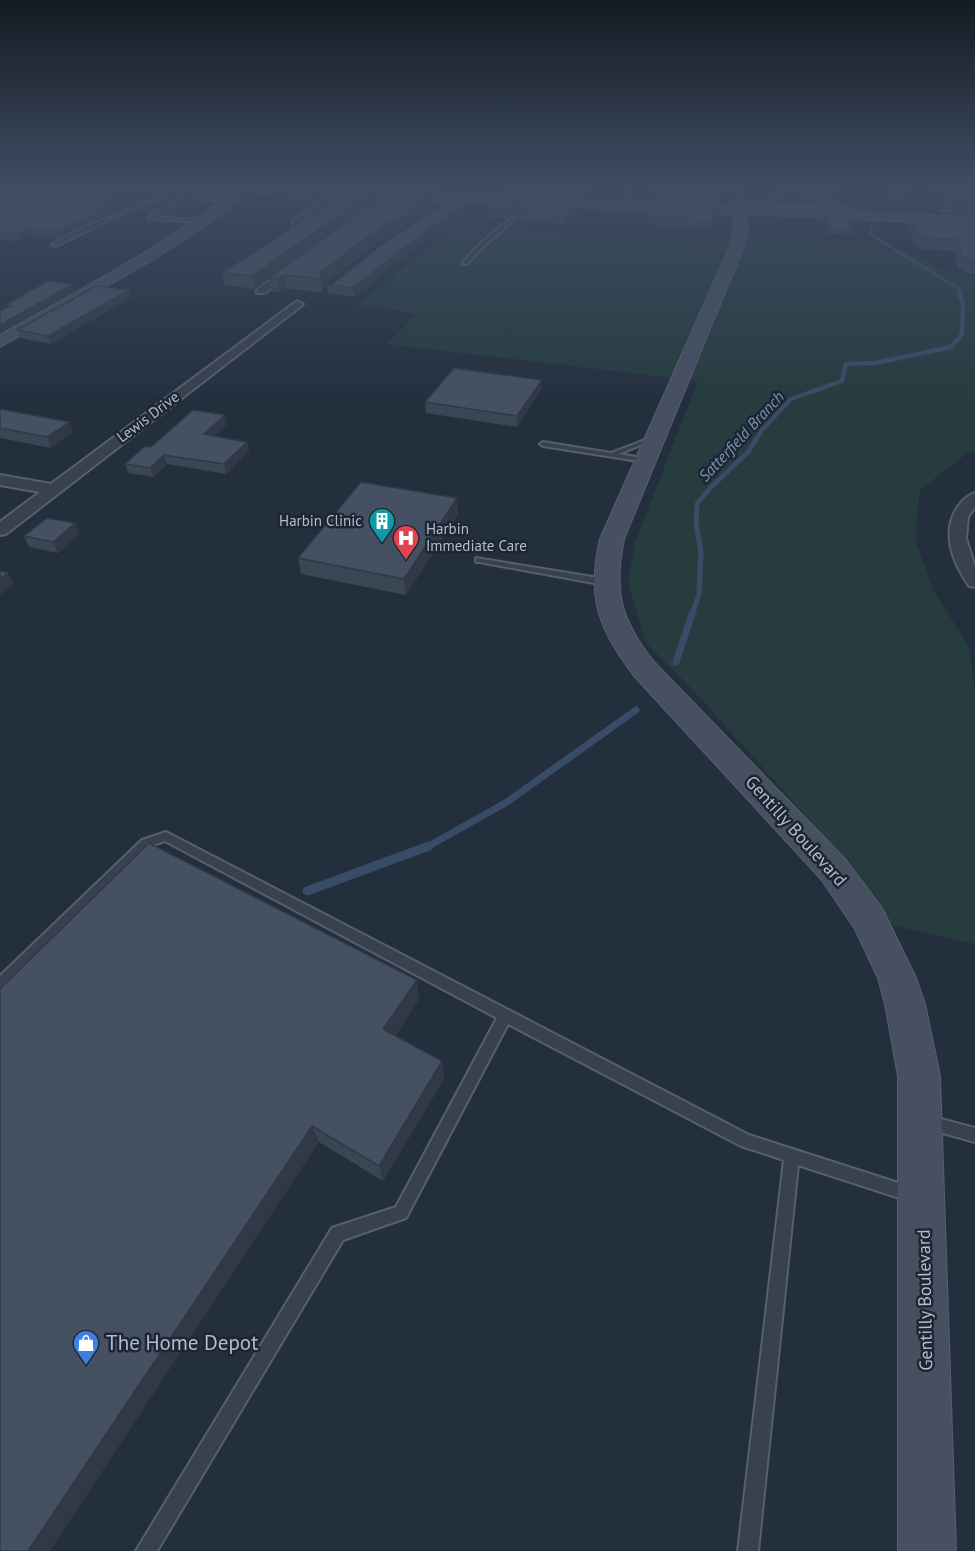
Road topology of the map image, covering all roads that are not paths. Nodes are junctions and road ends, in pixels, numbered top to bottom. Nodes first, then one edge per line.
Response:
1 (147, 257) edge
2 (470, 257) edge
3 (732, 257) edge
4 (307, 258) edge
5 (465, 262) dead end
6 (261, 291) dead end
7 (297, 304) dead end
8 (0, 342) edge
9 (543, 444) dead end
10 (650, 449) junction
11 (609, 455) junction
12 (0, 480) edge
13 (52, 489) junction
14 (975, 498) edge
15 (0, 530) edge
16 (480, 560) dead end
17 (604, 582) junction
18 (975, 582) edge
19 (0, 984) edge
20 (505, 1016) junction
21 (921, 1121) junction
22 (975, 1136) edge
23 (792, 1155) junction
24 (924, 1198) junction
25 (146, 1551) edge
26 (748, 1551) edge
27 (927, 1551) edge

1 - 8 street
2 - 5 lane
3 - 10 street, Gentilly Boulevard
4 - 6 street
7 - 13 street, Lewis Drive
9 - 11 lane
10 - 11 lane
10 - 11 lane
10 - 17 street, Gentilly Boulevard
12 - 13 street
13 - 15 street, Lewis Drive
14 - 18 street
16 - 17 lane
17 - 21 street, Gentilly Boulevard
19 - 20 lane
20 - 23 lane
20 - 25 lane
21 - 22 lane
21 - 24 street, Gentilly Boulevard
23 - 24 lane
23 - 26 lane
24 - 27 street, Gentilly Boulevard

